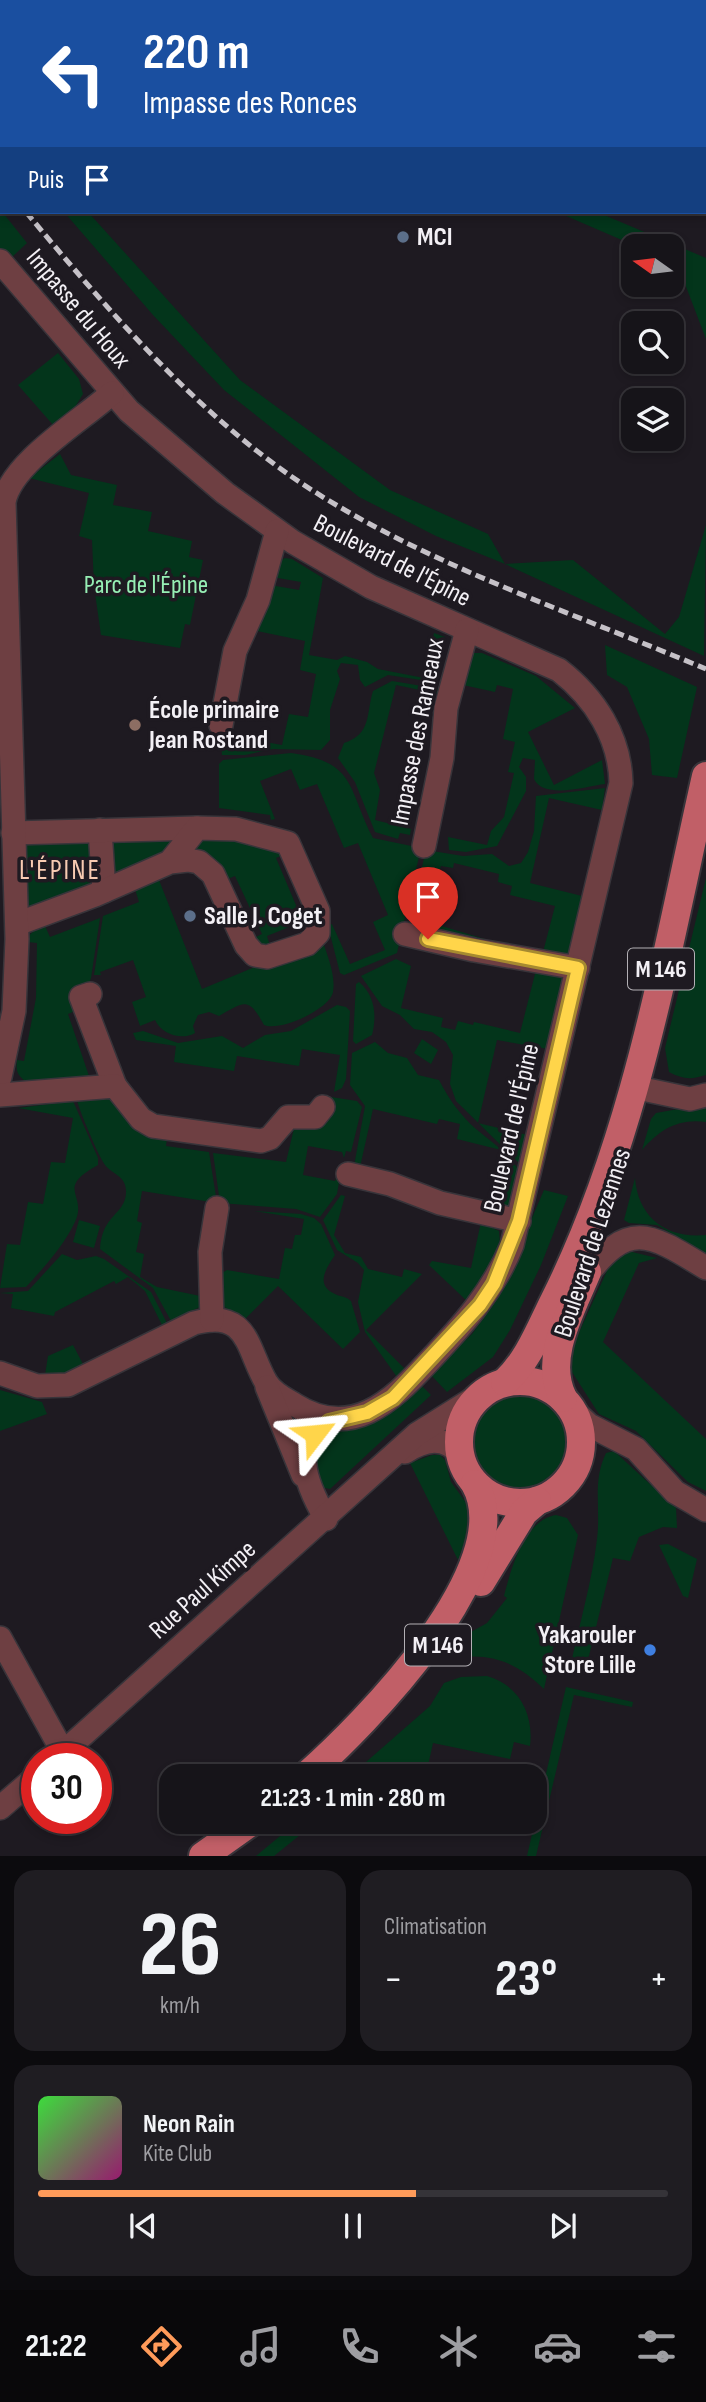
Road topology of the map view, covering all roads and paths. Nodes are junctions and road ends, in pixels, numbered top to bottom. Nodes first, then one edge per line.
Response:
1 (0, 261) edge
2 (112, 393) junction
3 (2, 510) edge
4 (277, 531) junction
5 (467, 630) junction
6 (5, 692) edge
7 (221, 724) dead end
8 (706, 776) edge
9 (197, 828) junction
10 (100, 830) junction
11 (13, 833) junction
12 (424, 846) dead end
13 (7, 861) edge
14 (170, 862) junction
15 (104, 891) junction
16 (16, 924) junction
17 (405, 934) dead end
18 (578, 968) junction
19 (90, 994) dead end
20 (0, 1077) edge
21 (115, 1086) junction
22 (634, 1087) junction
23 (0, 1095) edge
24 (706, 1095) edge
25 (323, 1107) dead end
26 (348, 1174) dead end
27 (217, 1208) dead end
28 (519, 1221) junction
29 (706, 1269) edge
30 (584, 1279) junction
31 (212, 1320) junction
32 (0, 1373) edge
33 (266, 1384) junction
34 (493, 1388) junction
35 (568, 1403) junction
36 (336, 1419) junction
37 (460, 1454) junction
38 (387, 1463) junction
39 (304, 1477) junction
40 (475, 1484) junction
41 (537, 1501) junction
42 (706, 1510) edge
43 (326, 1519) junction
44 (0, 1638) edge
45 (53, 1743) edge
46 (75, 1743) edge
47 (318, 1764) edge
48 (334, 1764) edge
49 (21, 1790) edge
50 (0, 1808) edge
51 (234, 1834) edge
52 (252, 1834) edge
53 (203, 1856) edge
54 (221, 1856) edge

1 - 2 street, Impasse du Houx
2 - 3 street
2 - 4 street, Boulevard de l'Épine
3 - 6 street
4 - 5 street, Boulevard de l'Épine
4 - 7 street
5 - 12 street, Impasse des Rameaux
5 - 18 street, Boulevard de l'Épine
6 - 11 street
8 - 22 main road, Boulevard de Lezennes / M 146
9 - 10 street
9 - 14 street
9 - 14 street
10 - 11 street
10 - 15 street
11 - 13 street
13 - 16 street
14 - 15 street
15 - 16 street
16 - 20 street
17 - 18 street
18 - 28 street, Boulevard de l'Épine
19 - 21 street
21 - 23 street
21 - 25 street
22 - 24 street
22 - 30 main road, Boulevard de Lezennes / M 146
22 - 34 main road, Boulevard de Lezennes / M 146
26 - 28 street
27 - 31 street
28 - 36 street, Boulevard de l'Épine
29 - 30 street
30 - 35 main road, Boulevard de Lezennes / M 146
31 - 32 street
31 - 33 street
33 - 36 street, Boulevard de l'Épine
33 - 39 street
34 - 35 main road
34 - 37 main road
34 - 38 street, Rue Paul Kimpe
35 - 41 main road
35 - 42 street
36 - 39 street, Boulevard de l'Épine
37 - 38 street, Rue Paul Kimpe
37 - 40 main road
38 - 43 street, Rue Paul Kimpe
39 - 43 street
40 - 41 main road
40 - 47 main road, M 146
41 - 48 main road, M 146
43 - 46 street, Rue Paul Kimpe
44 - 45 street
49 - 50 street
51 - 53 main road
52 - 54 main road

